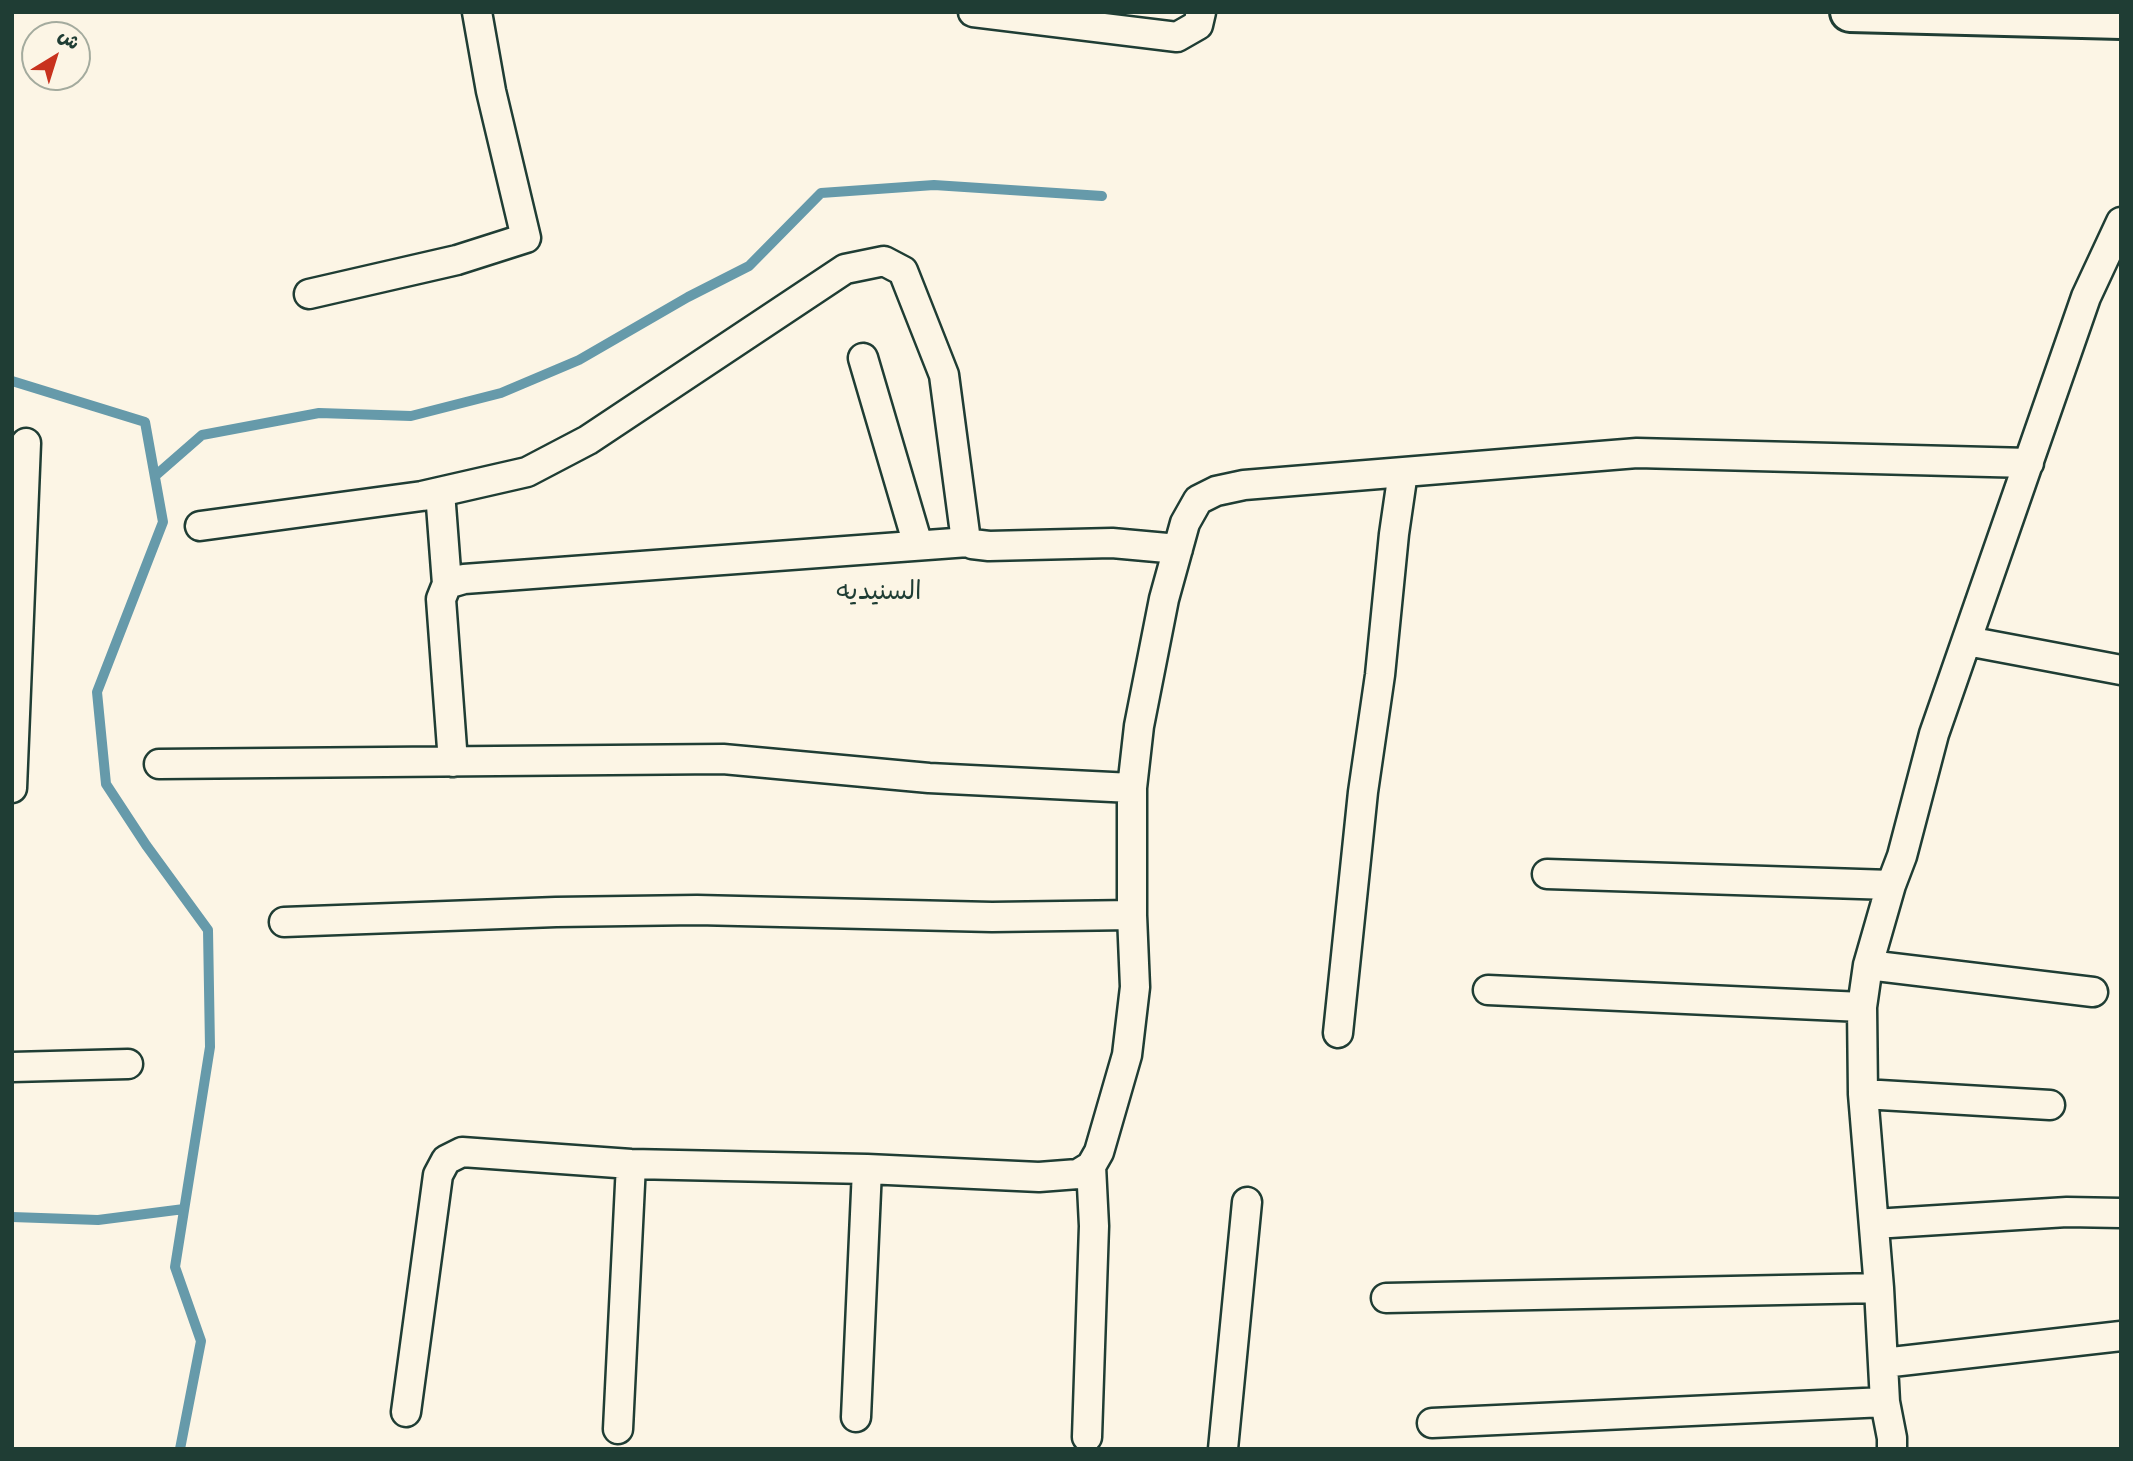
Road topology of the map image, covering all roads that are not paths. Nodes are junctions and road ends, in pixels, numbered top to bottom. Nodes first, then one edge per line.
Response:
1 (477, 12) edge
2 (973, 12) edge
3 (1201, 12) edge
4 (1850, 12) edge
5 (2047, 15) edge
6 (2121, 19) edge
7 (2121, 222) edge
8 (309, 294) dead end
9 (863, 358) dead end
10 (26, 443) dead end
11 (2029, 463) junction
12 (1403, 472) junction
13 (440, 492) junction
14 (200, 526) dead end
15 (968, 542) junction
16 (918, 545) junction
17 (1178, 549) junction
18 (447, 584) junction
19 (1967, 641) junction
20 (2121, 670) edge
21 (453, 762) junction
22 (159, 764) dead end
23 (12, 788) edge
24 (1132, 788) junction
25 (1547, 874) dead end
26 (1891, 885) junction
27 (1132, 915) junction
28 (284, 922) dead end
29 (1868, 965) junction
30 (1488, 990) dead end
31 (2093, 992) dead end
32 (1862, 1007) junction
33 (1338, 1034) dead end
34 (128, 1064) dead end
35 (12, 1067) edge
36 (1863, 1094) junction
37 (2050, 1105) dead end
38 (631, 1164) junction
39 (1091, 1166) junction
40 (867, 1169) junction
41 (1247, 1202) dead end
42 (2121, 1213) edge
43 (1874, 1224) junction
44 (1879, 1288) junction
45 (1386, 1298) dead end
46 (2121, 1336) edge
47 (1883, 1363) junction
48 (1885, 1402) junction
49 (406, 1412) dead end
50 (856, 1417) dead end
51 (1432, 1423) dead end
52 (618, 1429) dead end
53 (1087, 1437) dead end
54 (1223, 1449) edge
55 (1892, 1449) edge

1 - 8 street
2 - 3 street
4 - 5 main road
5 - 6 main road
7 - 11 street
9 - 16 street
10 - 23 street
11 - 12 street
11 - 19 street
12 - 17 street
12 - 33 street
13 - 14 street
13 - 15 street
13 - 18 street
15 - 16 street
15 - 17 street
16 - 18 street
17 - 24 street
18 - 21 street
19 - 20 street
19 - 26 street
21 - 22 street
21 - 24 street
24 - 27 street
25 - 26 street
26 - 29 street
27 - 28 street
27 - 39 street
29 - 31 street
29 - 32 street
30 - 32 street
32 - 36 street
34 - 35 street
36 - 37 street
36 - 43 street
38 - 40 street
38 - 49 street
38 - 52 street
39 - 40 street
39 - 53 street
40 - 50 street
41 - 54 street
42 - 43 street
43 - 44 street
44 - 45 street
44 - 47 street
46 - 47 street
47 - 48 street
48 - 51 street
48 - 55 street

